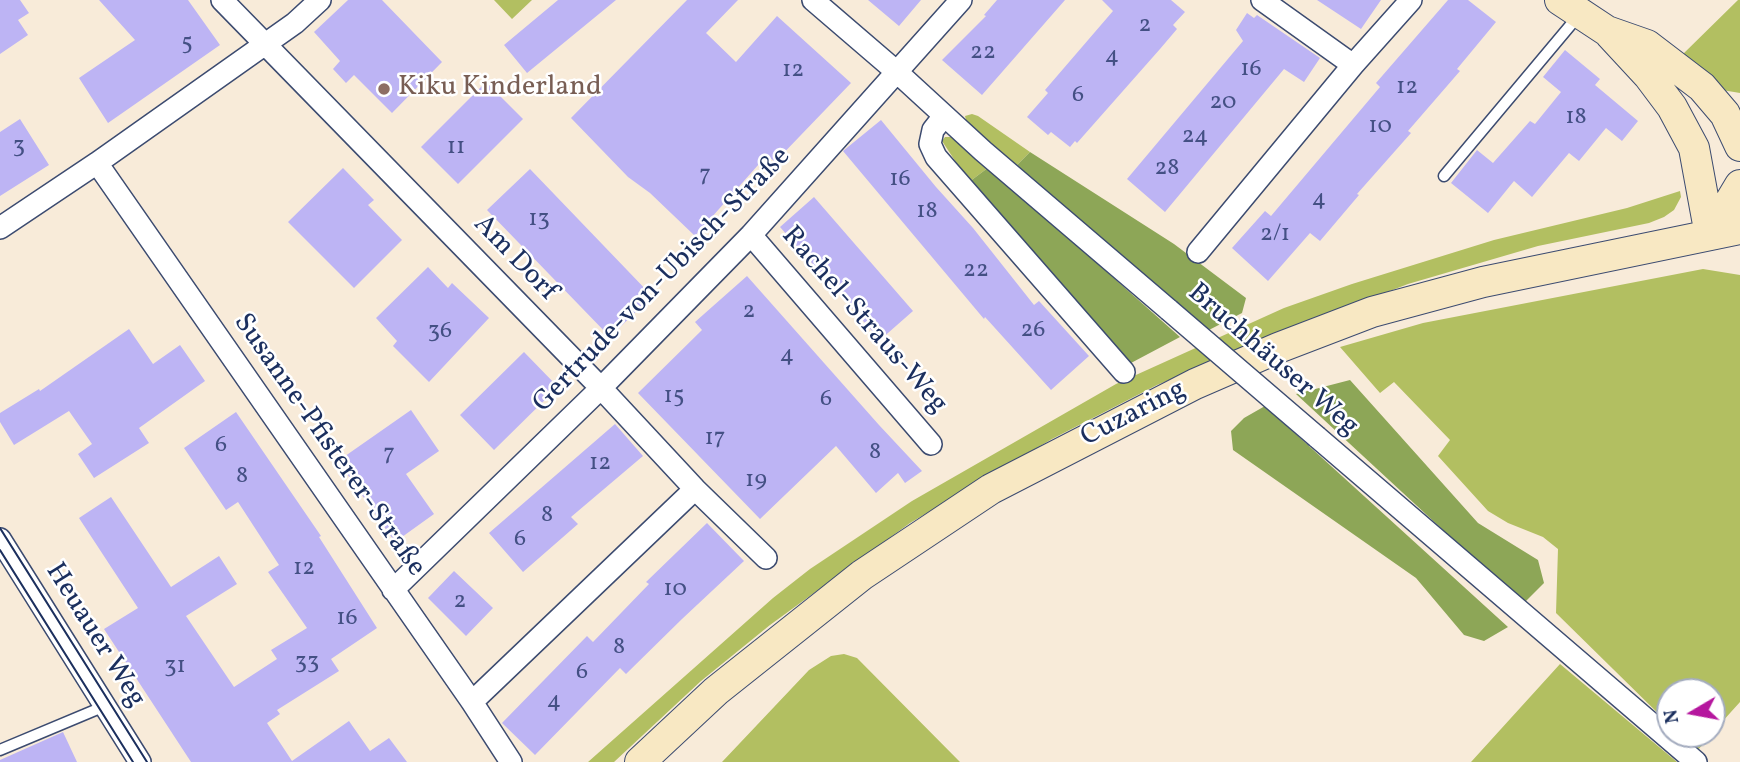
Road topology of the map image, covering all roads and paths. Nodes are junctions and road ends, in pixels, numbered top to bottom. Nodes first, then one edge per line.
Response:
1 (222, 0) edge
2 (320, 0) edge
3 (813, 0) edge
4 (961, 0) edge
5 (1262, 0) edge
6 (1411, 0) edge
7 (1570, 7) edge
8 (1607, 32) junction
9 (265, 44) junction
10 (1353, 65) junction
11 (898, 73) junction
12 (943, 116) junction
13 (1738, 138) edge
14 (97, 163) junction
15 (1444, 176) dead end
16 (1740, 185) edge
17 (0, 228) edge
18 (1740, 229) edge
19 (751, 235) junction
20 (1710, 235) junction
21 (1198, 252) dead end
22 (1124, 372) dead end
23 (601, 388) junction
24 (931, 444) dead end
25 (695, 489) junction
26 (0, 539) edge
27 (766, 558) dead end
28 (393, 590) junction
29 (472, 702) junction
30 (105, 706) junction
31 (0, 750) edge
32 (140, 762) edge
33 (511, 762) edge
34 (640, 762) edge
35 (1696, 762) edge

1 - 9 street, Am Dorf
2 - 9 street
3 - 11 street, Bruchhäuser Weg
4 - 11 street, Gertrude-von-Ubisch-Straße
5 - 10 street
6 - 10 street
7 - 8 main road
7 - 15 lane
8 - 13 main road
8 - 20 main road
9 - 14 street
9 - 23 street, Am Dorf
10 - 21 street
11 - 12 street, Bruchhäuser Weg
11 - 19 street, Gertrude-von-Ubisch-Straße
12 - 22 street
12 - 35 street, Bruchhäuser Weg, bridge
14 - 17 street
14 - 28 street, Susanne-Pfisterer-Straße
16 - 20 main road
18 - 20 main road, Cuzaring
19 - 23 street, Gertrude-von-Ubisch-Straße
19 - 24 street, Rachel-Straus-Weg
20 - 34 main road, Cuzaring
23 - 25 street, Am Dorf
23 - 28 street, Gertrude-von-Ubisch-Straße
25 - 27 street, Am Dorf
25 - 29 street
26 - 30 street, Heuauer Weg
28 - 29 street, Susanne-Pfisterer-Straße
29 - 33 street, Susanne-Pfisterer-Straße
30 - 31 lane
30 - 32 street, Heuauer Weg

